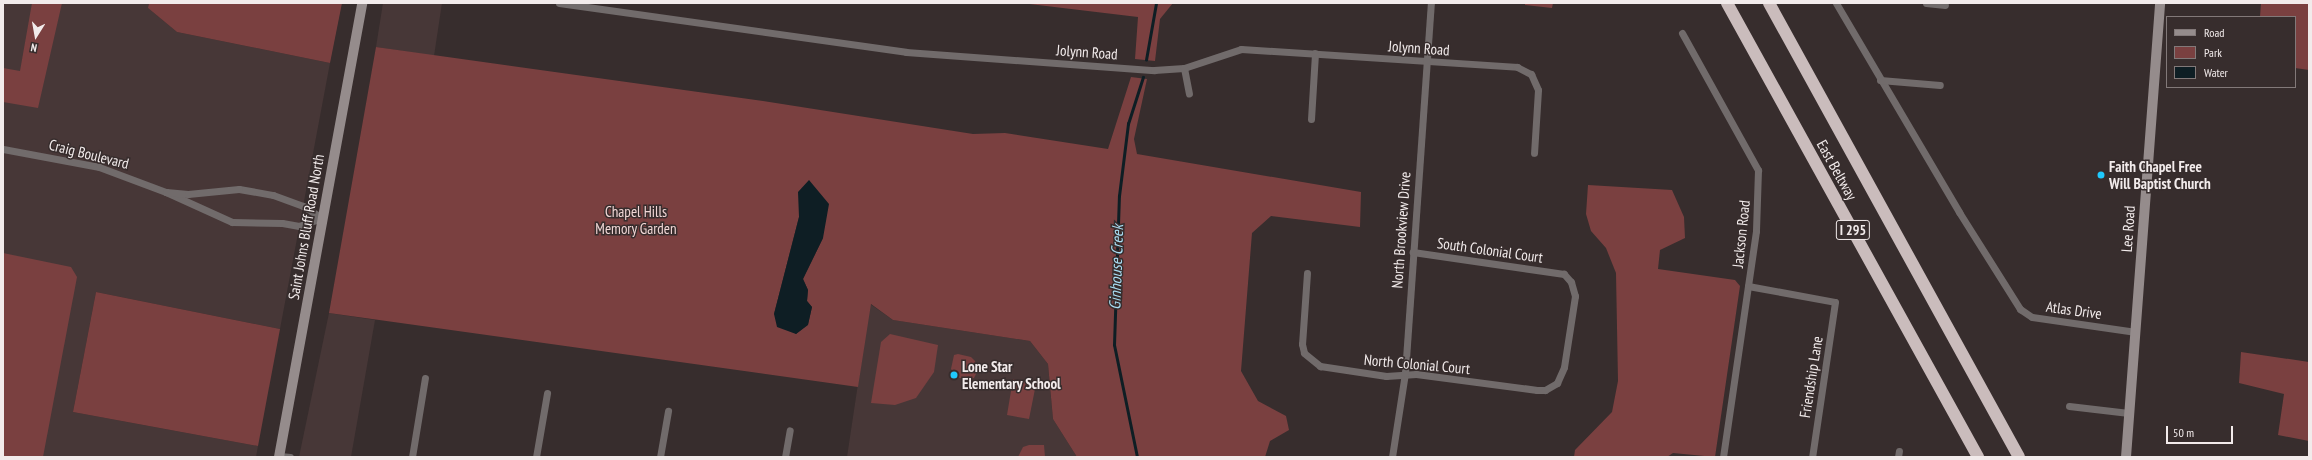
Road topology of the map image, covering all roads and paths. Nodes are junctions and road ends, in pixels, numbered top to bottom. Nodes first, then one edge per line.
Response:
1 (362, 3) edge
2 (559, 3) edge
3 (1431, 3) edge
4 (1727, 3) edge
5 (1768, 3) edge
6 (1836, 3) edge
7 (1926, 3) edge
8 (2160, 3) edge
9 (1945, 5) dead end
10 (1682, 33) dead end
11 (1316, 53) junction
12 (1426, 61) junction
13 (1184, 68) junction
14 (1880, 80) junction
15 (1940, 85) dead end
16 (1190, 94) dead end
17 (1311, 119) dead end
18 (3, 149) edge
19 (1534, 153) dead end
20 (166, 192) junction
21 (322, 218) junction
22 (1413, 252) junction
23 (1307, 273) dead end
24 (1748, 286) junction
25 (2136, 332) junction
26 (1405, 373) junction
27 (425, 378) dead end
28 (1545, 390) joint
29 (547, 394) dead end
30 (2070, 406) dead end
31 (668, 411) dead end
32 (2129, 413) junction
33 (790, 430) dead end
34 (1723, 456) edge
35 (283, 457) edge
36 (412, 457) edge
37 (536, 457) edge
38 (660, 457) edge
39 (785, 457) edge
40 (1392, 457) edge
41 (1731, 457) edge
42 (1812, 457) edge
43 (1978, 457) edge
44 (2019, 457) edge
45 (2126, 457) edge

1 - 21 main road, Saint Johns Bluff Road North
2 - 13 street, Jolynn Road
3 - 12 street, North Brookview Drive
4 - 43 highway, East Beltway / I 295
5 - 44 highway, East Beltway / I 295
6 - 14 street
7 - 9 street
8 - 25 main road, Lee Road
10 - 24 street, Jackson Road
11 - 12 street, Jolynn Road
11 - 13 street, Jolynn Road
11 - 17 street
12 - 19 street, Jolynn Road
12 - 22 street, North Brookview Drive
13 - 16 street
14 - 15 street
14 - 25 street, Atlas Drive
18 - 20 street, Craig Boulevard
20 - 21 street, Craig Boulevard
20 - 21 street, Craig Boulevard
21 - 35 main road, Saint Johns Bluff Road North
22 - 26 street, North Brookview Drive
22 - 28 street, South Colonial Court
23 - 26 street, North Colonial Court
24 - 34 street, Jackson Road
24 - 42 street, Friendship Lane
25 - 32 main road, Lee Road
26 - 28 street, North Colonial Court
26 - 40 street, North Brookview Drive
27 - 36 street
29 - 37 street
30 - 32 street
31 - 38 street
32 - 45 main road, Lee Road
33 - 39 street
34 - 41 street

